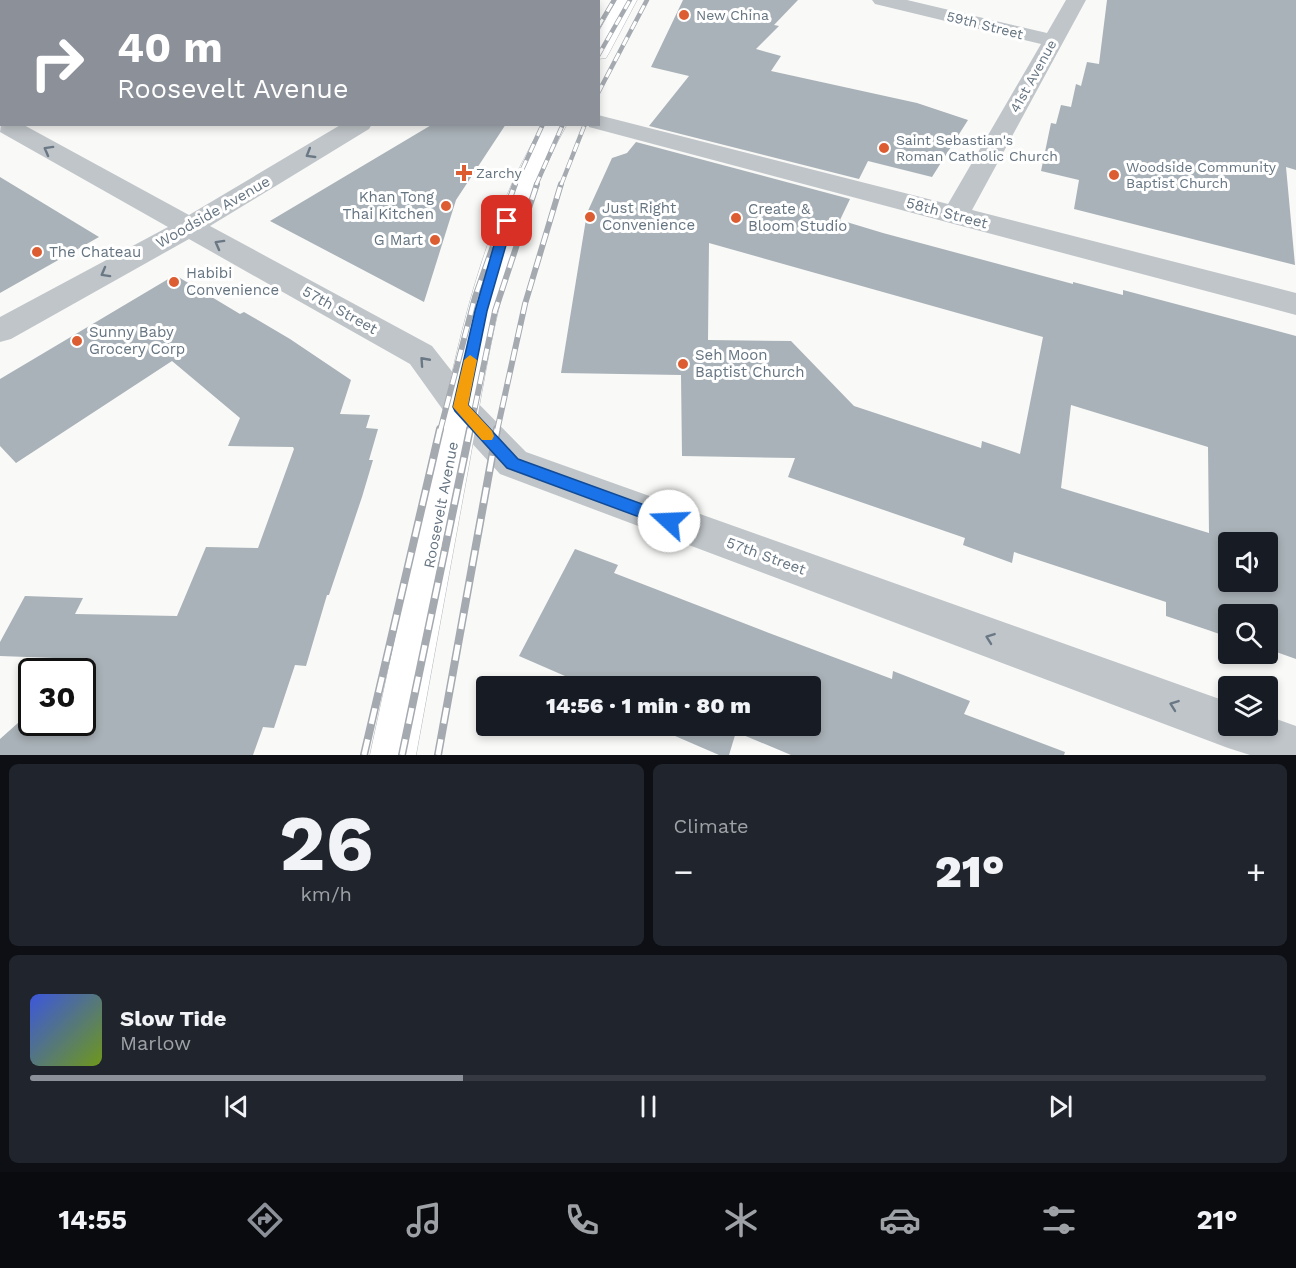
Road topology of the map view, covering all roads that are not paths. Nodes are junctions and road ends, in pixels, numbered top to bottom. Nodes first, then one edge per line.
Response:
1 (627, 0) edge
2 (882, 0) edge
3 (1076, 0) edge
4 (1053, 41) junction
5 (600, 49) edge
6 (600, 123) edge
7 (6, 126) edge
8 (357, 126) edge
9 (554, 126) edge
10 (956, 215) junction
11 (189, 227) junction
12 (1296, 304) edge
13 (0, 331) edge
14 (460, 407) junction
15 (1218, 721) edge
16 (1260, 736) edge
17 (1296, 749) edge
18 (393, 755) edge

1 - 5 main road
2 - 4 street, 59th Street
3 - 4 street, 41st Avenue
4 - 10 street, 41st Avenue
6 - 10 street, 58th Street
11 -> 7 street, 57th Street
8 -> 11 street, Woodside Avenue
9 - 14 main road, Roosevelt Avenue
10 - 12 street, 58th Street
11 -> 13 street, Woodside Avenue
14 -> 11 street, 57th Street
15 -> 14 street, 57th Street
14 - 18 main road, Roosevelt Avenue
16 - 17 street, 57th Street

